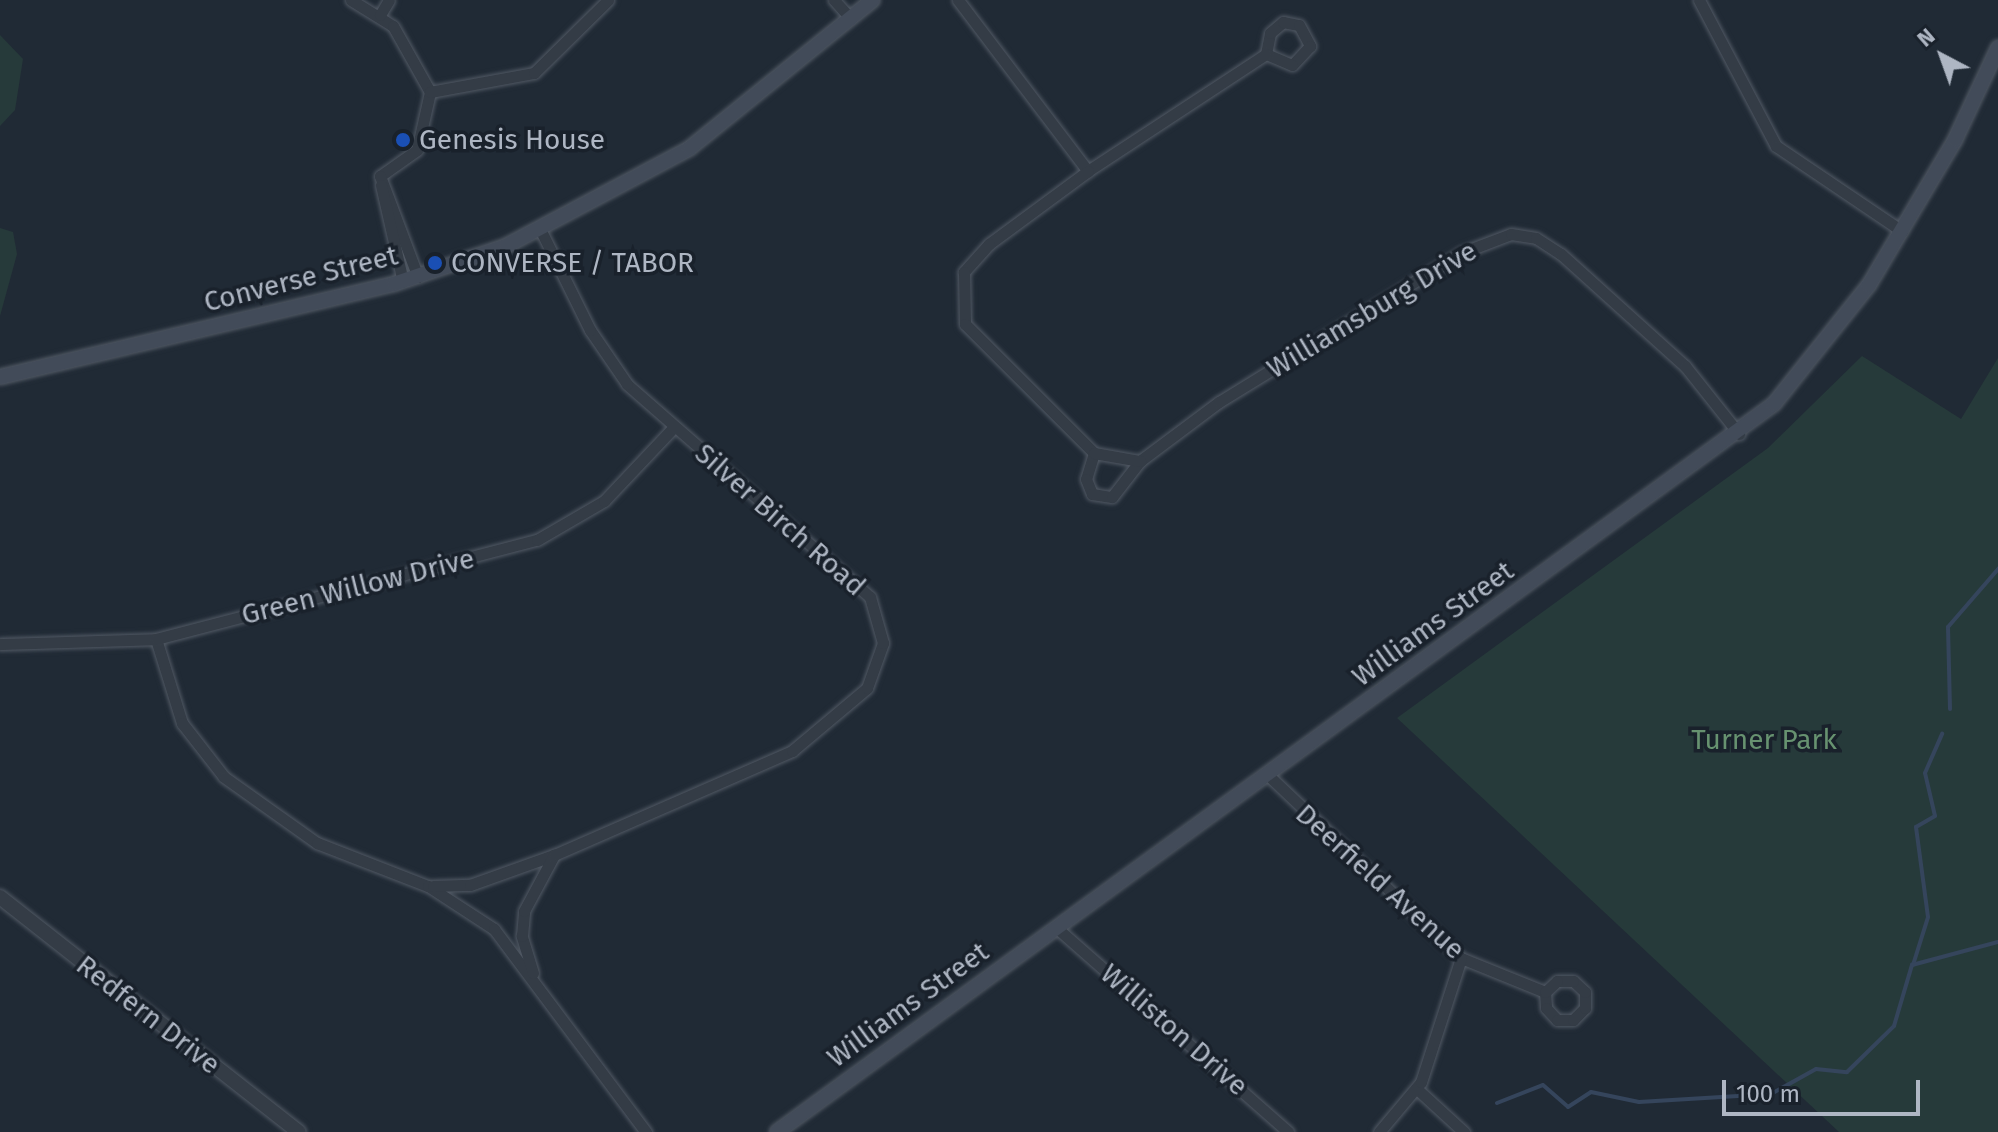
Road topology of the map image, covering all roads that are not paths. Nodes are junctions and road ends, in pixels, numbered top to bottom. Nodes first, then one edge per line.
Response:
1 (351, 0) edge
2 (389, 0) edge
3 (608, 0) edge
4 (834, 0) edge
5 (873, 0) edge
6 (958, 0) edge
7 (1699, 0) edge
8 (380, 15) junction
9 (851, 19) junction
10 (1998, 48) edge
11 (1266, 54) junction
12 (430, 92) junction
13 (1088, 171) junction
14 (541, 231) junction
15 (1902, 231) junction
16 (410, 279) junction
17 (0, 377) edge
18 (674, 427) junction
19 (1739, 434) junction
20 (1094, 453) junction
21 (1140, 461) junction
22 (156, 639) junction
23 (0, 644) edge
24 (1268, 775) junction
25 (554, 855) junction
26 (428, 886) junction
27 (0, 897) edge
28 (1058, 929) junction
29 (1461, 958) junction
30 (533, 973) junction
31 (1545, 992) dead end
32 (1417, 1089) junction
33 (299, 1132) edge
34 (646, 1132) edge
35 (777, 1132) edge
36 (1288, 1132) edge
37 (1379, 1132) edge
38 (1464, 1132) edge

1 - 8 street
2 - 8 street
3 - 12 street
4 - 9 street
5 - 9 main road, Converse Street
6 - 13 street
7 - 15 street
8 - 12 street
9 - 14 main road, Converse Street
10 - 15 main road, Williams Street
11 - 11 street
11 - 13 street
12 - 16 street
13 - 20 street
14 - 16 main road, Converse Street
14 - 18 street, Silver Birch Road
15 - 19 main road, Williams Street
16 - 17 main road, Converse Street
18 - 22 street, Green Willow Drive
18 - 25 street, Silver Birch Road
19 - 21 street, Williamsburg Drive
19 - 24 main road, Williams Street
20 - 21 street
20 - 21 street, Williamsburg Drive
22 - 23 street, Green Willow Drive
22 - 26 street
24 - 28 main road, Williams Street
24 - 29 street, Deerfield Avenue
25 - 26 street, Silver Birch Road
25 - 30 street
26 - 30 street
27 - 33 street, Redfern Drive
28 - 35 main road, Williams Street
28 - 36 street, Williston Drive
29 - 31 street, Deerfield Avenue
29 - 32 street
30 - 34 street
32 - 37 street
32 - 38 street

